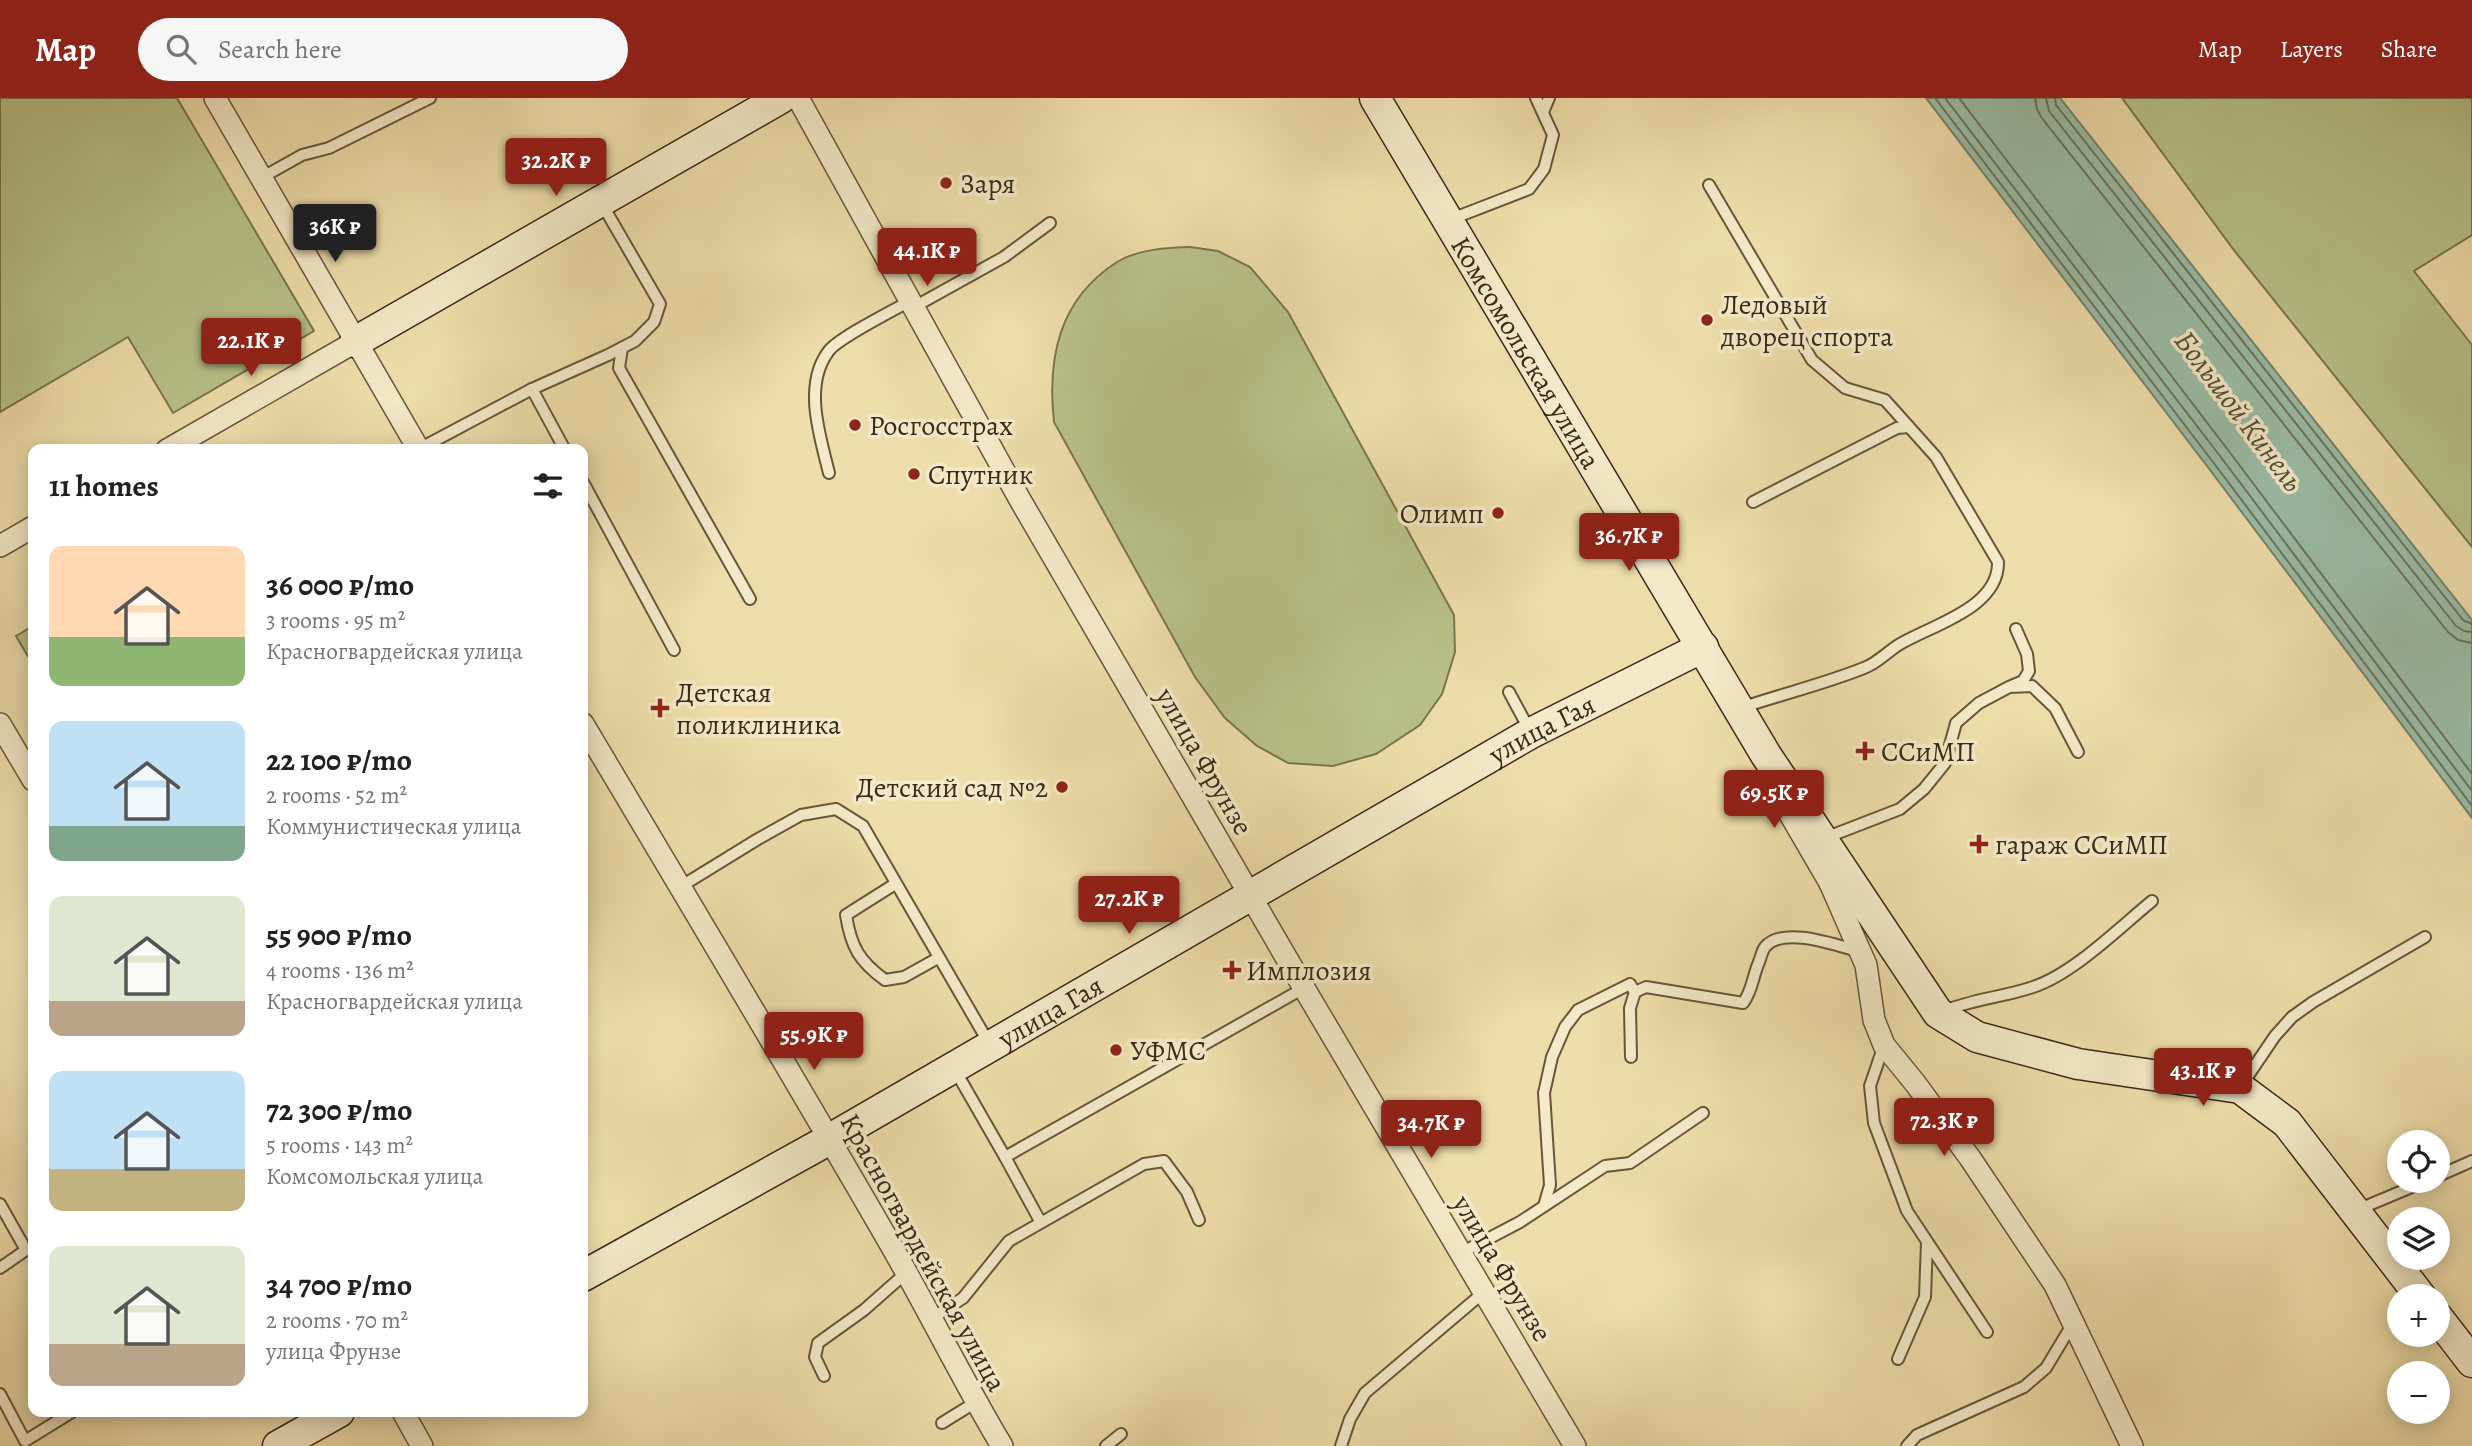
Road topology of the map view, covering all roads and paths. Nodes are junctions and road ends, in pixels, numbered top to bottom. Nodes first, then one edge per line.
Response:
1 (215, 98) edge
2 (430, 98) edge
3 (781, 98) edge
4 (798, 98) edge
5 (1376, 98) edge
6 (1536, 98) edge
7 (1549, 98) edge
8 (1543, 112) junction
9 (261, 178) junction
10 (1709, 185) dead end
11 (600, 202) junction
12 (1449, 220) junction
13 (1050, 223) dead end
14 (912, 304) junction
15 (355, 342) junction
16 (622, 348) junction
17 (532, 389) junction
18 (1909, 427) junction
19 (177, 444) edge
20 (416, 444) edge
21 (428, 444) edge
22 (562, 444) edge
23 (829, 472) dead end
24 (588, 491) edge
25 (1754, 502) dead end
26 (28, 530) edge
27 (0, 546) edge
28 (750, 599) dead end
29 (2016, 629) dead end
30 (1703, 647) junction
31 (674, 650) dead end
32 (2009, 687) junction
33 (1509, 692) dead end
34 (1738, 709) junction
35 (0, 724) edge
36 (588, 732) edge
37 (1531, 733) junction
38 (2078, 752) dead end
39 (1766, 755) junction
40 (28, 772) edge
41 (1829, 859) junction
42 (895, 884) junction
43 (680, 887) junction
44 (1250, 895) junction
45 (2152, 901) dead end
46 (2425, 937) dead end
47 (1861, 952) junction
48 (938, 958) junction
49 (1304, 988) junction
50 (1634, 992) junction
51 (1938, 1013) junction
52 (990, 1045) junction
53 (1884, 1045) junction
54 (1631, 1057) dead end
55 (953, 1066) junction
56 (2240, 1088) junction
57 (1703, 1113) dead end
58 (830, 1139) junction
59 (1004, 1157) junction
60 (2472, 1161) edge
61 (2450, 1171) edge
62 (2398, 1193) edge
63 (0, 1204) edge
64 (1544, 1206) junction
65 (2355, 1211) junction
66 (1199, 1220) dead end
67 (1040, 1222) junction
68 (1927, 1242) junction
69 (1461, 1253) junction
70 (0, 1268) edge
71 (907, 1272) junction
72 (588, 1273) edge
73 (2411, 1284) edge
74 (1484, 1292) junction
75 (932, 1319) junction
76 (2073, 1323) junction
77 (1987, 1332) dead end
78 (2450, 1334) edge
79 (1898, 1359) dead end
80 (2472, 1362) edge
81 (824, 1376) dead end
82 (0, 1394) edge
83 (976, 1402) junction
84 (64, 1417) edge
85 (330, 1417) edge
86 (406, 1417) edge
87 (942, 1423) dead end
88 (1121, 1434) dead end
89 (278, 1446) edge
90 (422, 1446) edge
91 (1002, 1446) edge
92 (1106, 1446) edge
93 (1341, 1446) edge
94 (1575, 1446) edge
95 (1908, 1446) edge
96 (2132, 1446) edge

1 - 9 street
2 - 9 lane
3 - 11 street
4 - 14 street, улица Фрунзе
5 - 12 street, Комсомольская улица
6 - 8 lane
7 - 8 lane
8 - 12 lane
9 - 15 street
10 - 18 lane
11 - 15 street
11 - 16 lane
12 - 30 street, Комсомольская улица
13 - 14 lane
14 - 23 lane
14 - 44 street, улица Фрунзе
15 - 19 street
15 - 20 street
16 - 17 lane
16 - 28 lane
17 - 21 lane
17 - 22 lane
18 - 25 lane
18 - 34 lane
24 - 31 lane
26 - 27 street
29 - 32 lane
30 - 34 street, Комсомольская улица
30 - 37 street, улица Гая
32 - 38 lane
32 - 41 lane
33 - 37 lane
34 - 39 street, Комсомольская улица
35 - 40 street
36 - 43 street, Красногвардейская улица
37 - 44 street, улица Гая
39 - 41 street, Комсомольская улица
39 - 41 street
41 - 47 street, Комсомольская улица
41 - 51 street, Комсомольская улица
42 - 43 lane
42 - 48 lane
42 - 48 lane
43 - 58 street, Красногвардейская улица
44 - 49 street, улица Фрунзе
44 - 52 street, улица Гая
45 - 51 lane
46 - 56 lane
47 - 50 lane
47 - 53 street, Комсомольская улица
48 - 52 lane
49 - 59 lane
49 - 69 street, улица Фрунзе
50 - 54 lane
50 - 64 lane
51 - 56 street
52 - 55 street, улица Гая
53 - 68 lane
53 - 76 street, Комсомольская улица
55 - 58 street, улица Гая
55 - 59 lane
56 - 65 street
57 - 64 lane
58 - 71 street, Красногвардейская улица
58 - 72 street, улица Гая
59 - 67 lane
60 - 61 lane
62 - 65 lane
63 - 70 lane
64 - 69 lane
65 - 73 street
66 - 67 lane
67 - 75 lane
68 - 77 lane
68 - 79 lane
69 - 74 street, улица Фрунзе
71 - 75 street, Красногвардейская улица
71 - 81 lane
74 - 93 lane
74 - 94 street, улица Фрунзе
75 - 83 street, Красногвардейская улица
76 - 95 lane
76 - 96 street, Комсомольская улица
78 - 80 street
82 - 84 lane
83 - 87 lane
83 - 91 street, Красногвардейская улица
85 - 89 street
86 - 90 street
88 - 92 lane

